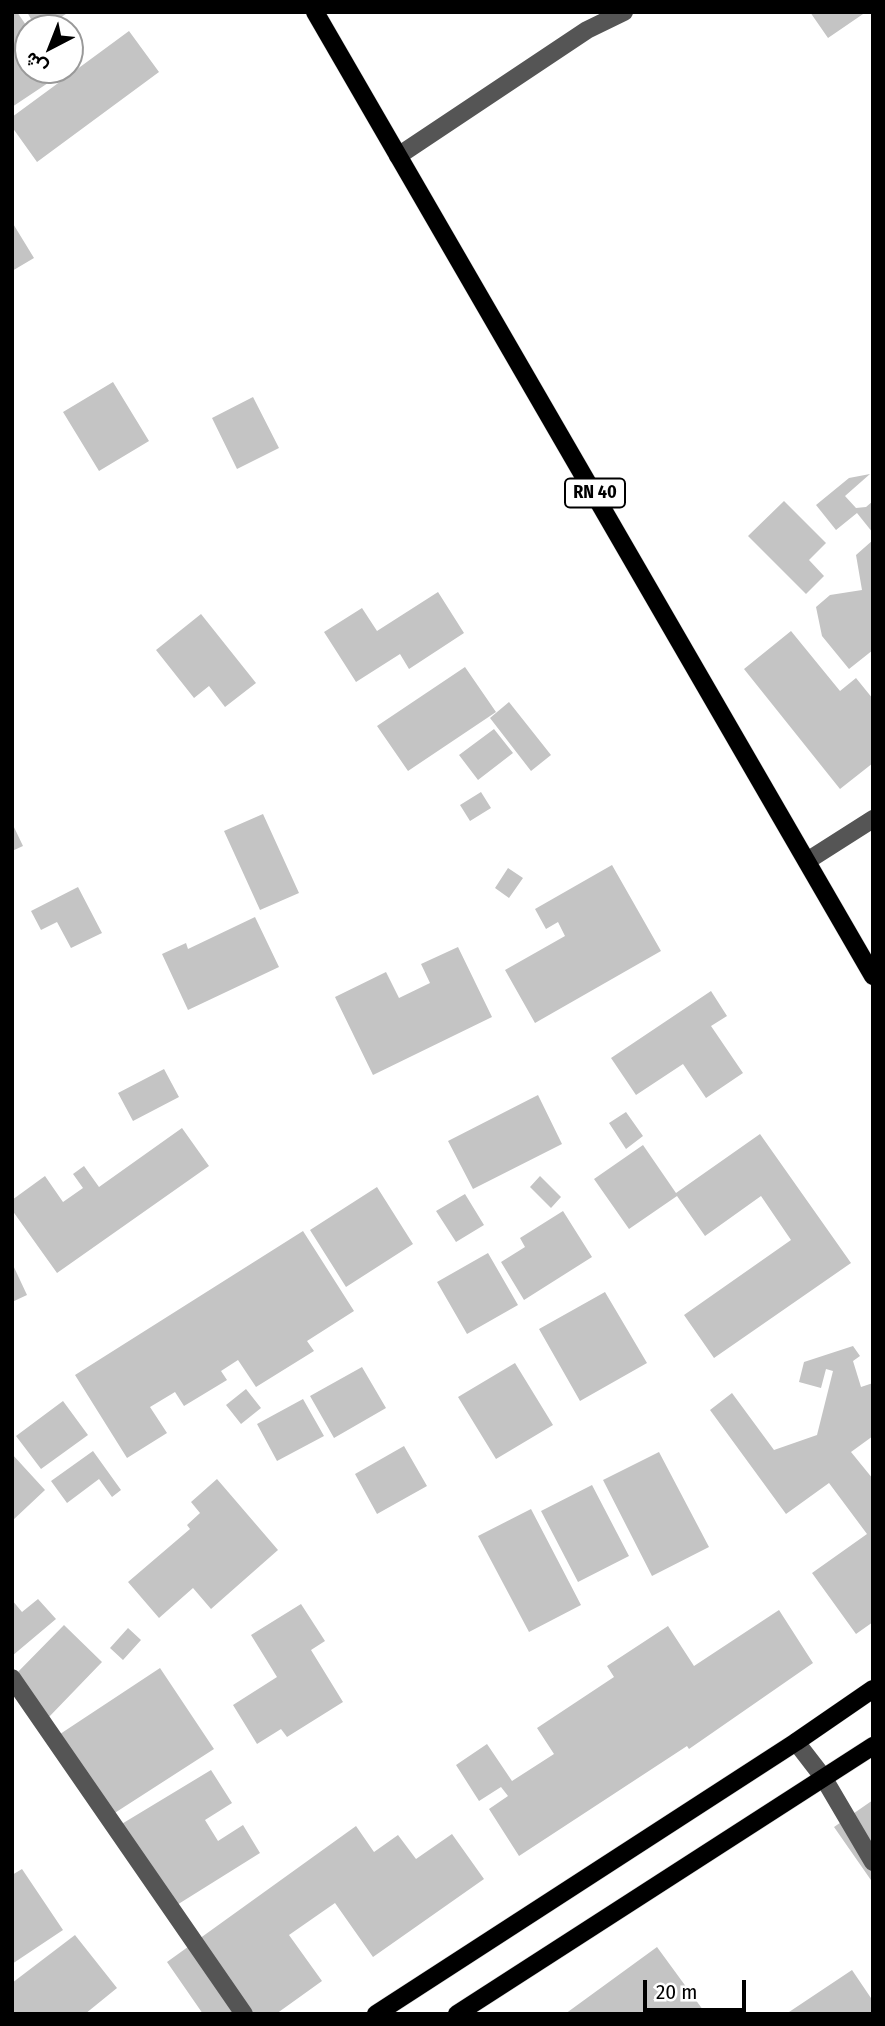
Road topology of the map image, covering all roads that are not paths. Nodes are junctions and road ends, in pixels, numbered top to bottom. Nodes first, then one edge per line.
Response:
1 (315, 12) edge
2 (624, 12) edge
3 (398, 156) junction
4 (873, 819) edge
5 (807, 861) junction
6 (873, 976) edge
7 (12, 1678) edge
8 (873, 1689) edge
9 (796, 1742) junction
10 (873, 1746) edge
11 (823, 1777) junction
12 (873, 1862) edge
13 (244, 2014) edge
14 (376, 2014) edge
15 (457, 2014) edge

1 - 3 main road, RN 40
2 - 3 street
3 - 5 main road, RN 40
4 - 5 street
5 - 6 main road, RN 40
7 - 13 street
8 - 9 main road
9 - 11 street
9 - 14 main road
10 - 11 main road
11 - 12 street
11 - 15 main road

